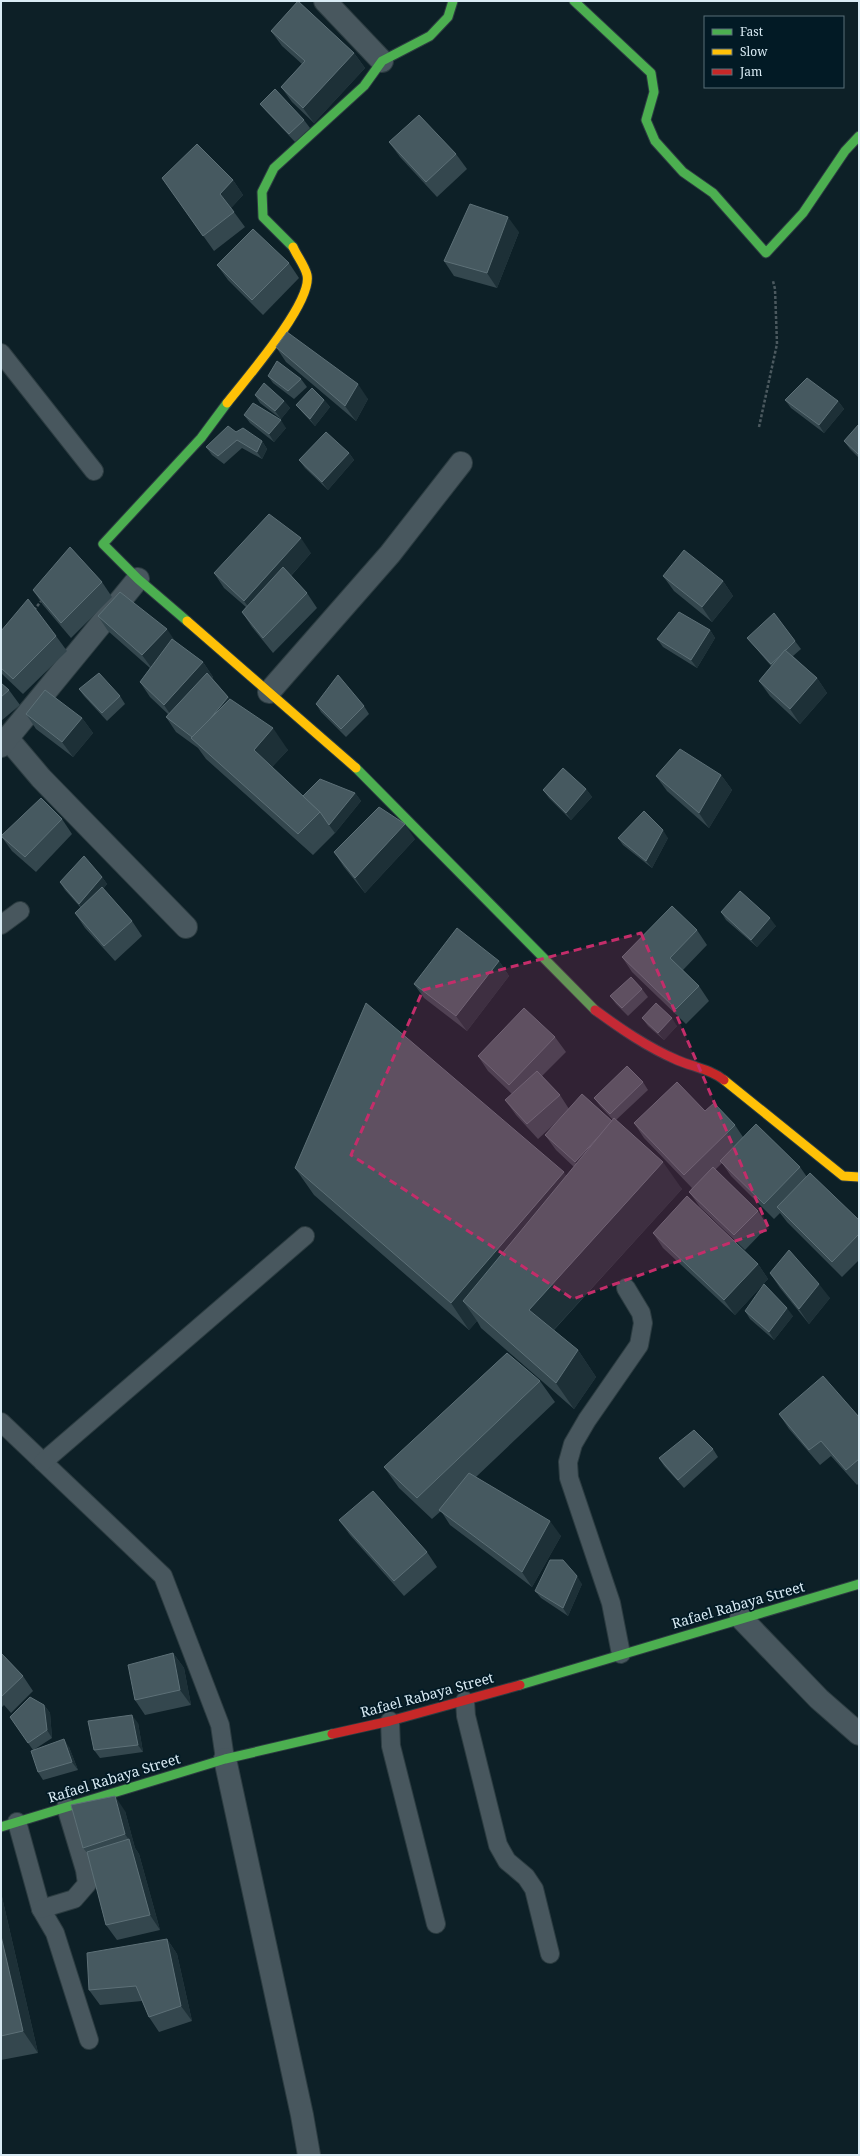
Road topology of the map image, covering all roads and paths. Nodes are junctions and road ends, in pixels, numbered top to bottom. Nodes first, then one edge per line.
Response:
1 (324, 1) edge
2 (453, 1) edge
3 (574, 1) edge
4 (382, 61) junction
5 (859, 136) edge
6 (766, 253) junction
7 (1, 353) edge
8 (759, 427) dead end
9 (461, 463) dead end
10 (94, 471) dead end
11 (138, 579) junction
12 (44, 598) edge
13 (30, 615) edge
14 (269, 692) junction
15 (5, 742) edge
16 (20, 911) dead end
17 (1, 925) edge
18 (186, 928) dead end
19 (859, 1177) edge
20 (305, 1236) dead end
21 (626, 1288) dead end
22 (1, 1422) edge
23 (43, 1462) junction
24 (859, 1584) edge
25 (741, 1618) junction
26 (621, 1654) junction
27 (465, 1701) junction
28 (390, 1722) junction
29 (859, 1734) edge
30 (225, 1759) junction
31 (66, 1807) junction
32 (9, 1824) edge
33 (41, 1909) junction
34 (436, 1924) dead end
35 (550, 1954) dead end
36 (90, 2040) dead end
37 (309, 2155) edge

1 - 4 street
2 - 4 street
3 - 6 street
4 - 11 street
5 - 6 street
6 - 8 path
7 - 10 lane
9 - 14 street
11 - 14 street
11 - 15 street
12 - 13 path
14 - 19 street
15 - 18 street
16 - 17 lane
20 - 23 lane
21 - 26 lane
22 - 23 lane
23 - 30 lane
24 - 25 street, Rafael Rabaya Street
25 - 26 street, Rafael Rabaya Street
25 - 29 street
26 - 27 street, Rafael Rabaya Street
27 - 28 street, Rafael Rabaya Street
27 - 35 lane
28 - 30 street, Rafael Rabaya Street
28 - 34 lane
30 - 31 street, Rafael Rabaya Street
30 - 37 street
31 - 32 street, Rafael Rabaya Street
31 - 33 lane
32 - 33 lane
33 - 36 lane

